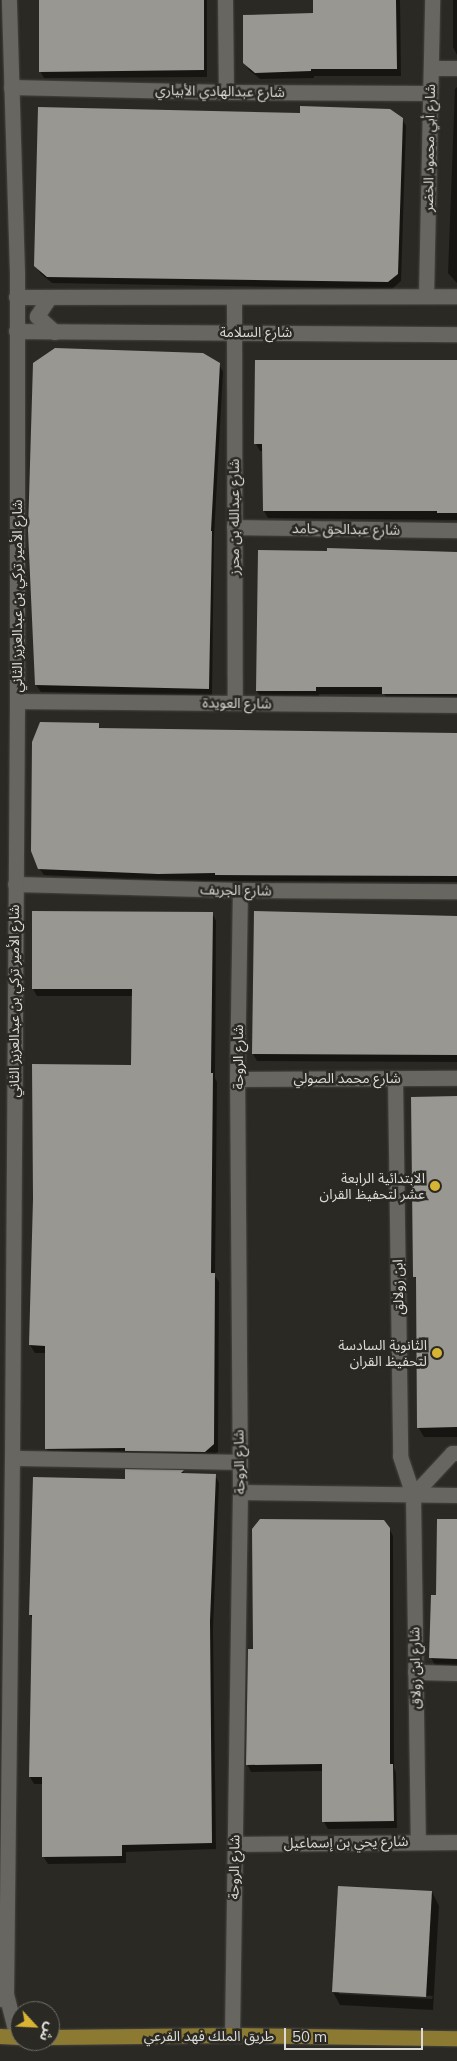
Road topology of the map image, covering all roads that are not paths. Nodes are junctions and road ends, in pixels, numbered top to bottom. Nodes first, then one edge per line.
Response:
1 (9, 0) edge
2 (225, 0) edge
3 (432, 0) edge
4 (431, 68) junction
5 (457, 68) edge
6 (11, 87) junction
7 (226, 92) junction
8 (430, 93) junction
9 (14, 165) junction
10 (0, 184) edge
11 (426, 296) junction
12 (457, 296) edge
13 (16, 297) junction
14 (234, 297) junction
15 (49, 298) junction
16 (16, 331) junction
17 (55, 332) junction
18 (233, 332) junction
19 (457, 334) edge
20 (234, 527) junction
21 (457, 530) edge
22 (17, 700) junction
23 (235, 703) junction
24 (457, 705) edge
25 (15, 884) junction
26 (240, 890) junction
27 (457, 891) edge
28 (237, 1078) junction
29 (395, 1078) junction
30 (457, 1078) edge
31 (12, 1426) junction
32 (0, 1444) edge
33 (457, 1453) edge
34 (12, 1458) junction
35 (238, 1462) junction
36 (0, 1476) edge
37 (11, 1492) junction
38 (240, 1492) junction
39 (412, 1495) junction
40 (457, 1495) edge
41 (415, 1672) junction
42 (457, 1674) edge
43 (418, 1841) junction
44 (457, 1842) edge
45 (235, 1844) junction
46 (3, 1996) edge
47 (10, 2015) edge
48 (232, 2034) junction
49 (60, 2037) edge
50 (457, 2038) edge

1 - 6 street, شارع الأمير تركي بن عبدالعزيز الثاني
2 - 7 street
3 - 4 street, شارع أبي محمود الخضر
4 - 5 street
4 - 8 street, شارع أبي محمود الخضر
6 - 7 street, شارع عبدالهادي الأبياري
6 - 9 street, شارع الأمير تركي بن عبدالعزيز الثاني
7 - 8 street, شارع عبدالهادي الأبياري
8 - 11 street, شارع أبي محمود الخضر
9 - 10 street
9 - 13 street, شارع الأمير تركي بن عبدالعزيز الثاني
11 - 12 street
11 - 14 street
13 - 15 street
13 - 16 street, شارع الأمير تركي بن عبدالعزيز الثاني
14 - 15 street
14 - 18 street, شارع عبدالله بن محرز
15 - 17 street
16 - 17 street, شارع السلامة
16 - 22 street, شارع الأمير تركي بن عبدالعزيز الثاني
17 - 18 street, شارع السلامة
18 - 19 street, شارع السلامة
18 - 20 street, شارع عبدالله بن محرز
20 - 21 street, شارع عبدالحق حامد
20 - 23 street, شارع عبدالله بن محرز
22 - 23 street, شارع العويدة
22 - 25 street, شارع الأمير تركي بن عبدالعزيز الثاني
23 - 24 street, شارع العويدة
25 - 26 street, شارع الجريف
25 - 31 street, شارع الأمير تركي بن عبدالعزيز الثاني
26 - 27 street, شارع الجريف
26 - 28 street, شارع الروحة
28 - 29 street, شارع محمد الصولي
28 - 35 street, شارع الروحة
29 - 30 street, شارع محمد الصولي
29 - 39 street, ابن زولالق
31 - 32 street
31 - 34 street, شارع الأمير تركي بن عبدالعزيز الثاني
33 - 39 street
34 - 35 street
34 - 37 street, شارع الأمير تركي بن عبدالعزيز الثاني
35 - 38 street, شارع الروحة
36 - 37 street
37 - 46 street, شارع الأمير تركي بن عبدالعزيز الثاني
38 - 39 street
38 - 45 street, شارع الروحة
39 - 40 street
39 - 41 street, شارع ابن زولاق
41 - 42 street
41 - 43 street, شارع ابن زولاق
43 - 44 street, شارع يحي بن إسماعيل
43 - 45 street, شارع يحي بن إسماعيل
45 - 48 street, شارع الروحة
46 - 47 street, شارع الأمير تركي بن عبدالعزيز الثاني
48 - 49 main road, طريق الملك فهد الفرعي
48 - 50 main road, طريق الملك فهد الفرعي

